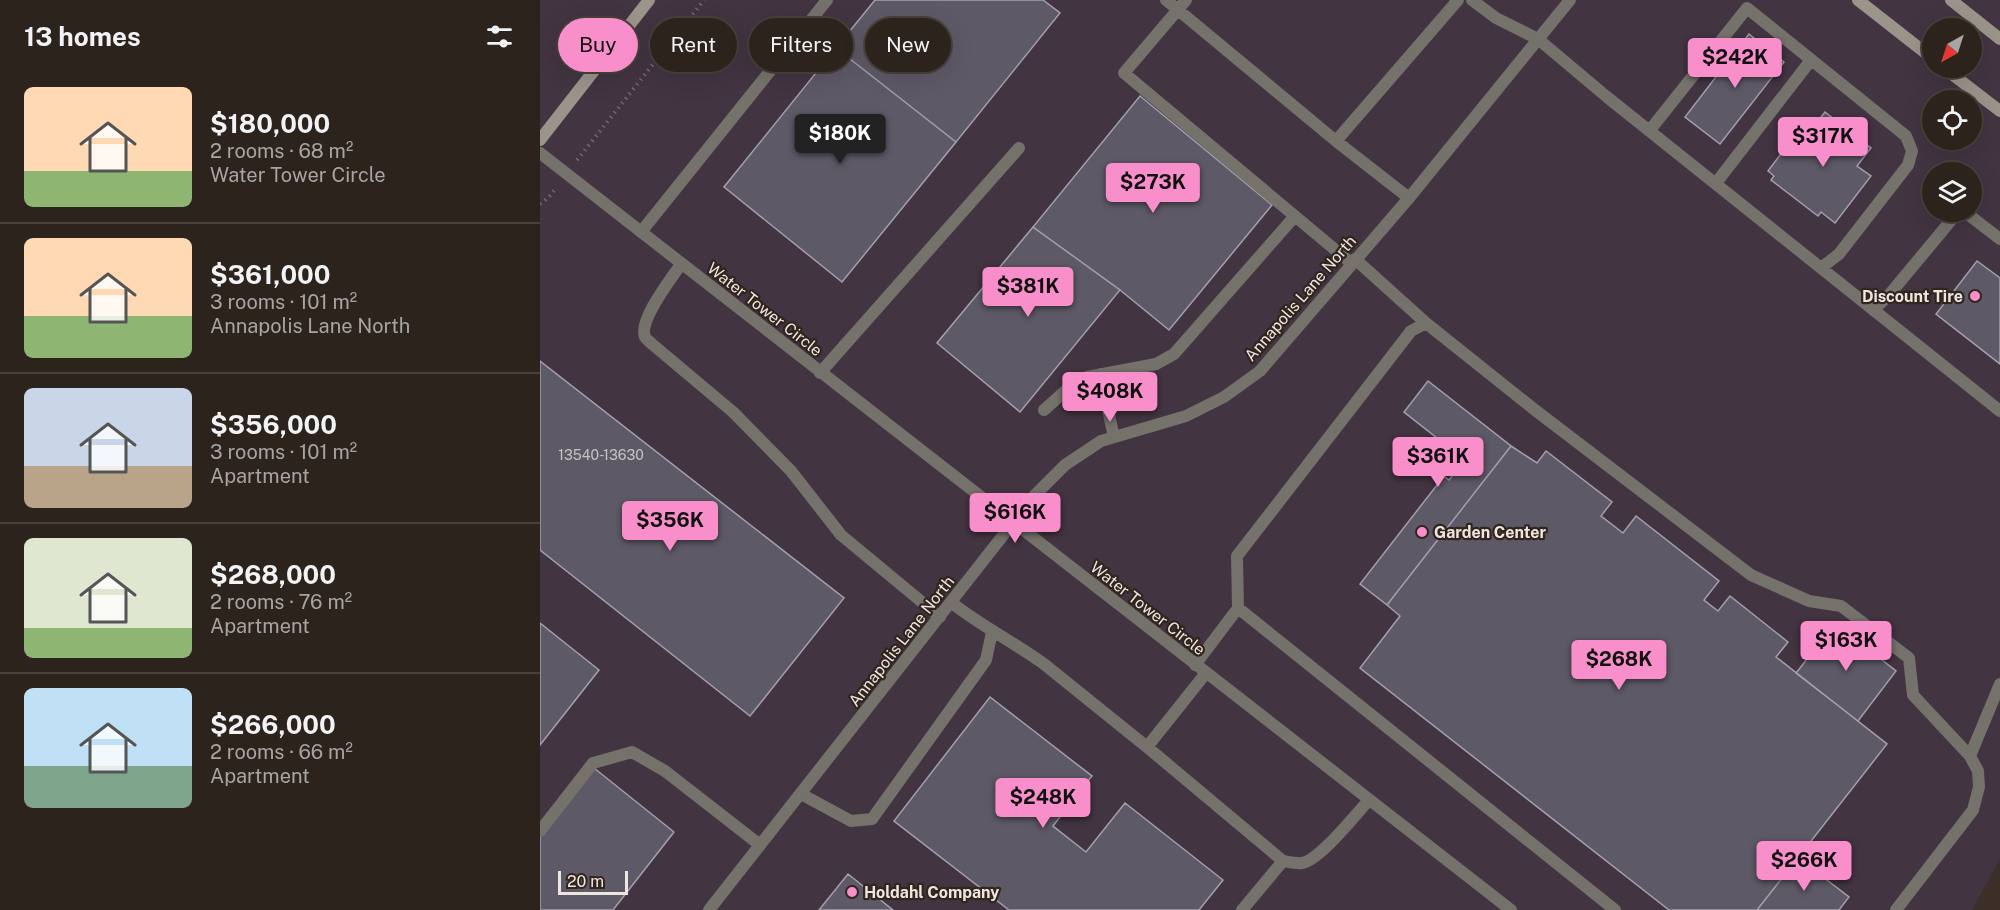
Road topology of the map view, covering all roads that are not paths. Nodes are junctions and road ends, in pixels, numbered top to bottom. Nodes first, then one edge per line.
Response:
1 (649, 0) edge
2 (827, 0) edge
3 (1166, 0) edge
4 (1458, 0) edge
5 (1472, 0) edge
6 (1569, 0) edge
7 (1858, 0) edge
8 (1951, 0) edge
9 (1182, 5) edge
10 (1538, 39) junction
11 (2000, 39) edge
12 (1922, 50) edge
13 (1812, 60) junction
14 (1957, 78) edge
15 (2000, 111) edge
16 (1650, 130) junction
17 (540, 140) edge
18 (1336, 141) junction
19 (1019, 148) dead end
20 (540, 153) edge
21 (1716, 183) junction
22 (1409, 198) junction
23 (1295, 216) junction
24 (1950, 222) edge
25 (1978, 222) edge
26 (641, 232) junction
27 (2000, 239) edge
28 (1353, 261) junction
29 (681, 264) junction
30 (1821, 268) junction
31 (1872, 309) junction
32 (1426, 323) junction
33 (820, 373) junction
34 (1100, 374) junction
35 (1044, 410) dead end
36 (2000, 411) edge
37 (1114, 438) junction
38 (1013, 524) junction
39 (952, 603) junction
40 (1238, 608) junction
41 (940, 617) junction
42 (992, 632) junction
43 (1195, 665) junction
44 (1206, 673) junction
45 (2000, 684) edge
46 (1147, 747) junction
47 (1970, 756) junction
48 (801, 794) junction
49 (1369, 800) junction
50 (540, 831) edge
51 (760, 845) junction
52 (1283, 861) junction
53 (1506, 909) edge
54 (709, 910) edge
55 (1242, 910) edge
56 (1616, 910) edge
57 (1896, 910) edge

1 - 17 main road
2 - 26 street
3 - 9 street
4 - 18 street
5 - 10 street
6 - 10 street, Annapolis Lane North
7 - 12 main road
8 - 11 main road
9 - 18 street
9 - 23 street
10 - 16 street
10 - 22 street, Annapolis Lane North
13 - 16 street
13 - 21 street
13 - 30 street
14 - 15 main road
16 - 21 street
18 - 22 street
19 - 33 street
20 - 26 street, Water Tower Circle
21 - 30 street
22 - 28 street, Annapolis Lane North
23 - 28 street
23 - 34 street
24 - 31 street
25 - 27 street
26 - 29 street, Water Tower Circle
28 - 32 street
28 - 37 street, Annapolis Lane North
29 - 33 street, Water Tower Circle
29 - 41 street
30 - 31 street
31 - 36 street
32 - 40 street
32 - 47 street
33 - 38 street, Water Tower Circle
34 - 35 street
34 - 37 street
37 - 38 street, Annapolis Lane North
38 - 39 street, Annapolis Lane North
38 - 43 street, Water Tower Circle
39 - 41 street, Annapolis Lane North
39 - 42 street
40 - 43 street
40 - 56 street
41 - 48 street, Annapolis Lane North
42 - 46 street
42 - 48 street
43 - 44 street, Water Tower Circle
44 - 46 street
44 - 49 street, Water Tower Circle
45 - 47 street
46 - 52 street
47 - 57 street
48 - 51 street, Annapolis Lane North
49 - 52 street
49 - 53 street, Water Tower Circle
50 - 51 street
51 - 54 street, Annapolis Lane North
52 - 55 street

